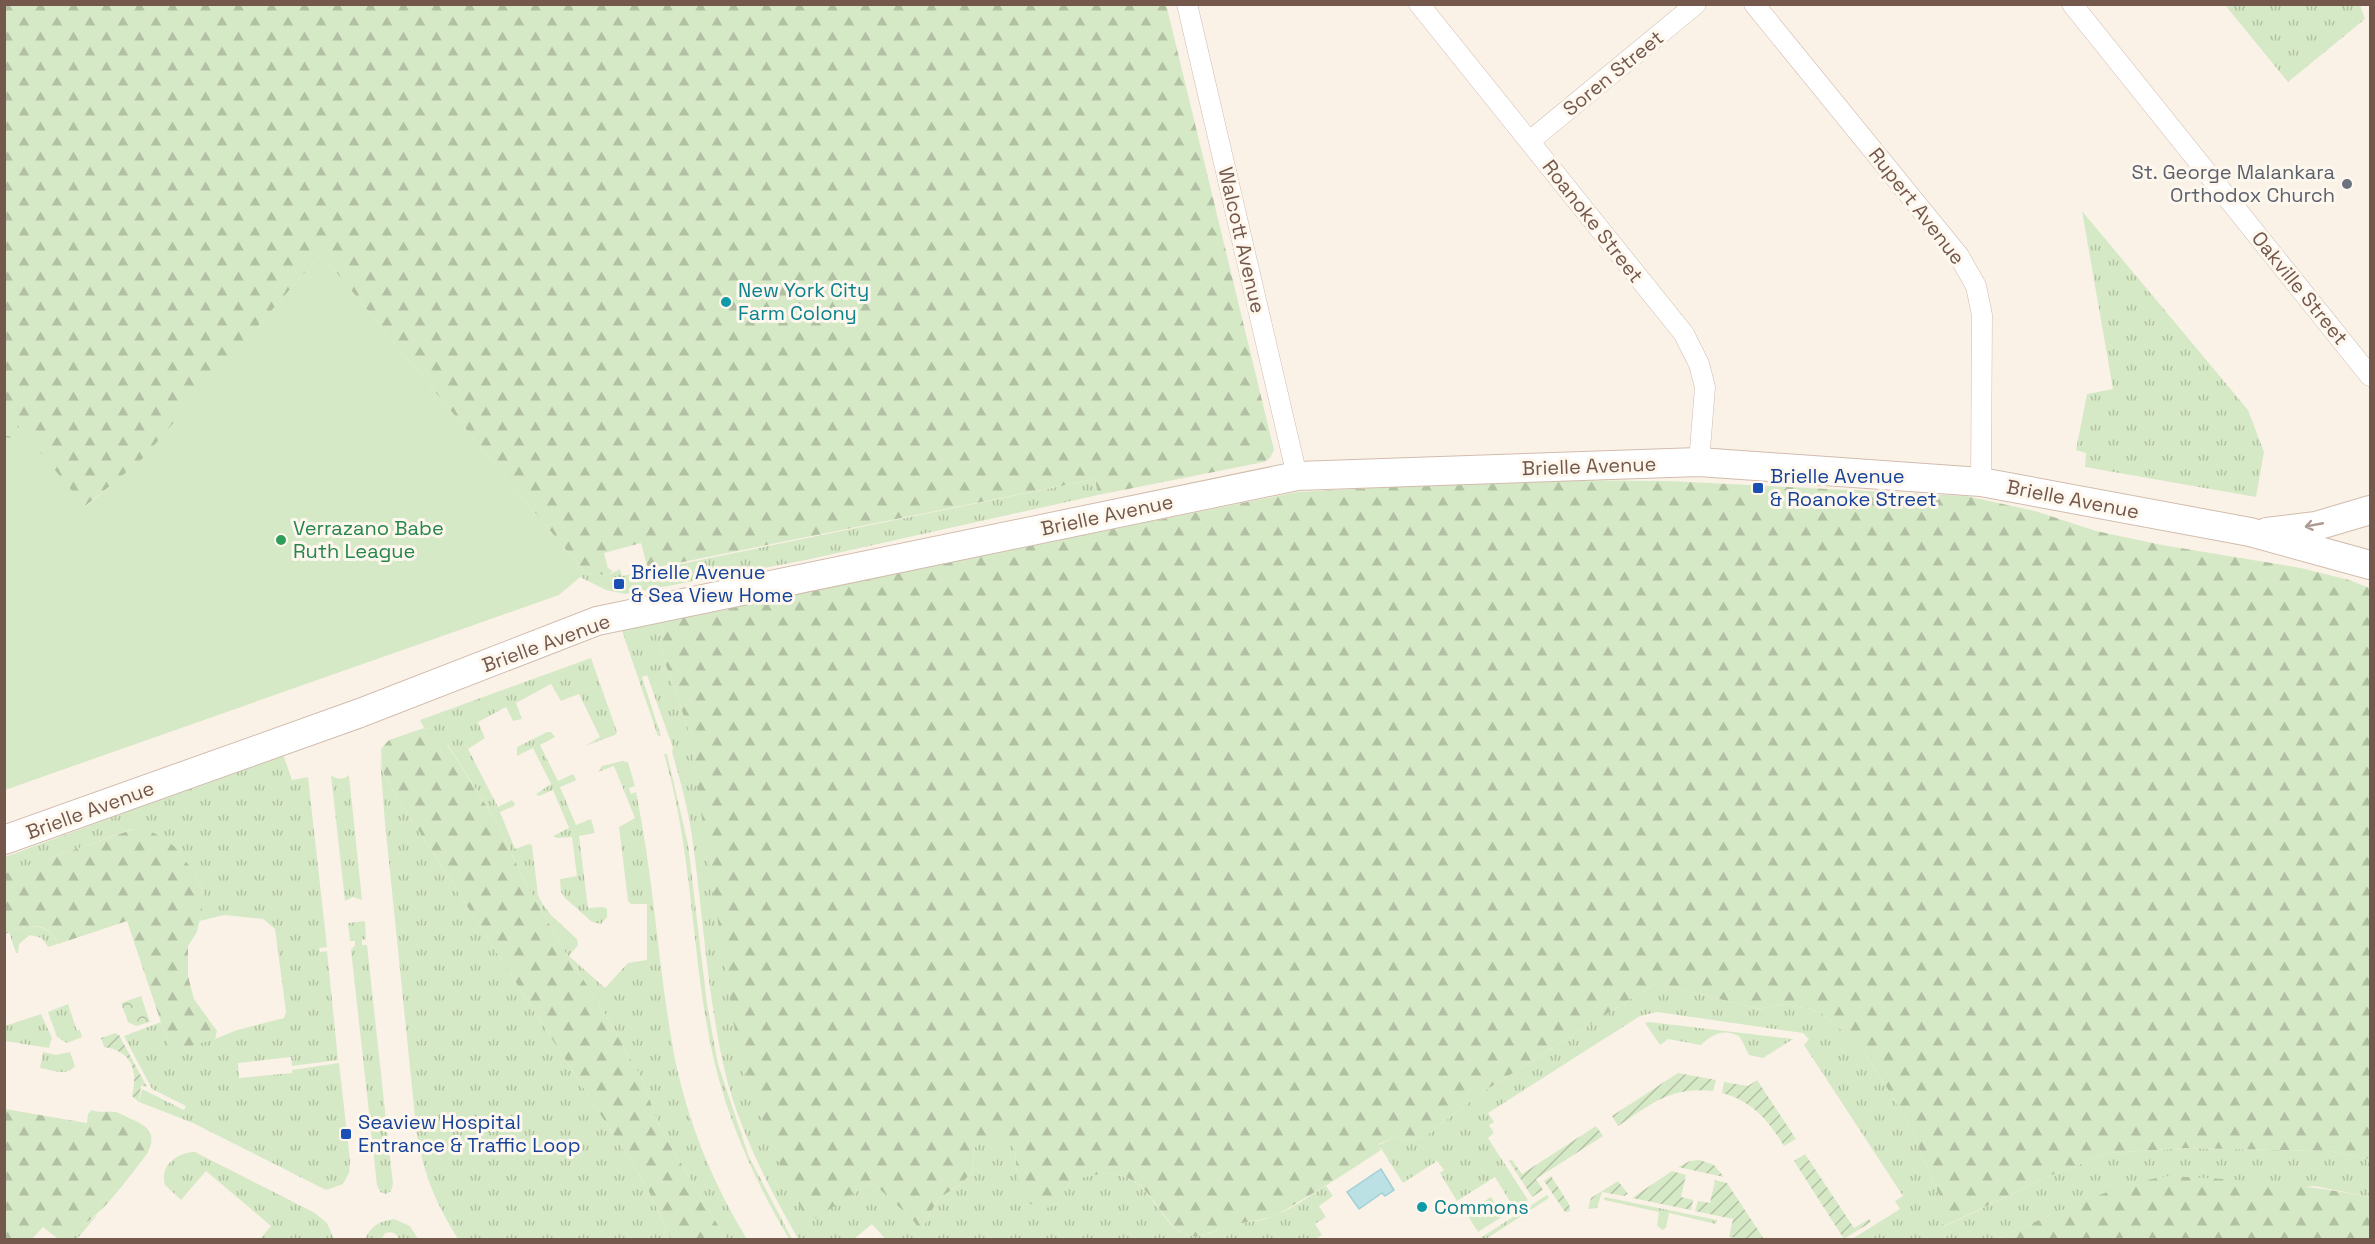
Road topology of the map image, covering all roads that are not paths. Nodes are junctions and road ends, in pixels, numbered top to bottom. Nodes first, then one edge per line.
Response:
1 (1187, 4) edge
2 (1419, 4) edge
3 (1696, 4) edge
4 (1754, 4) edge
5 (2072, 4) edge
6 (1530, 141) junction
7 (2370, 376) edge
8 (1700, 462) junction
9 (1297, 476) junction
10 (1982, 482) junction
11 (2370, 510) edge
12 (2250, 532) junction
13 (2370, 565) edge
14 (4, 840) edge

1 - 9 street, Walcott Avenue
2 - 6 street, Roanoke Street
3 - 6 street, Soren Street
4 - 10 street, Rupert Avenue
5 - 7 street, Oakville Street
6 - 8 street, Roanoke Street
8 - 9 street, Brielle Avenue
8 - 10 street, Brielle Avenue
9 - 14 street, Brielle Avenue
10 - 12 street, Brielle Avenue
11 -> 12 street, Brielle Avenue
12 - 13 street, Brielle Avenue

